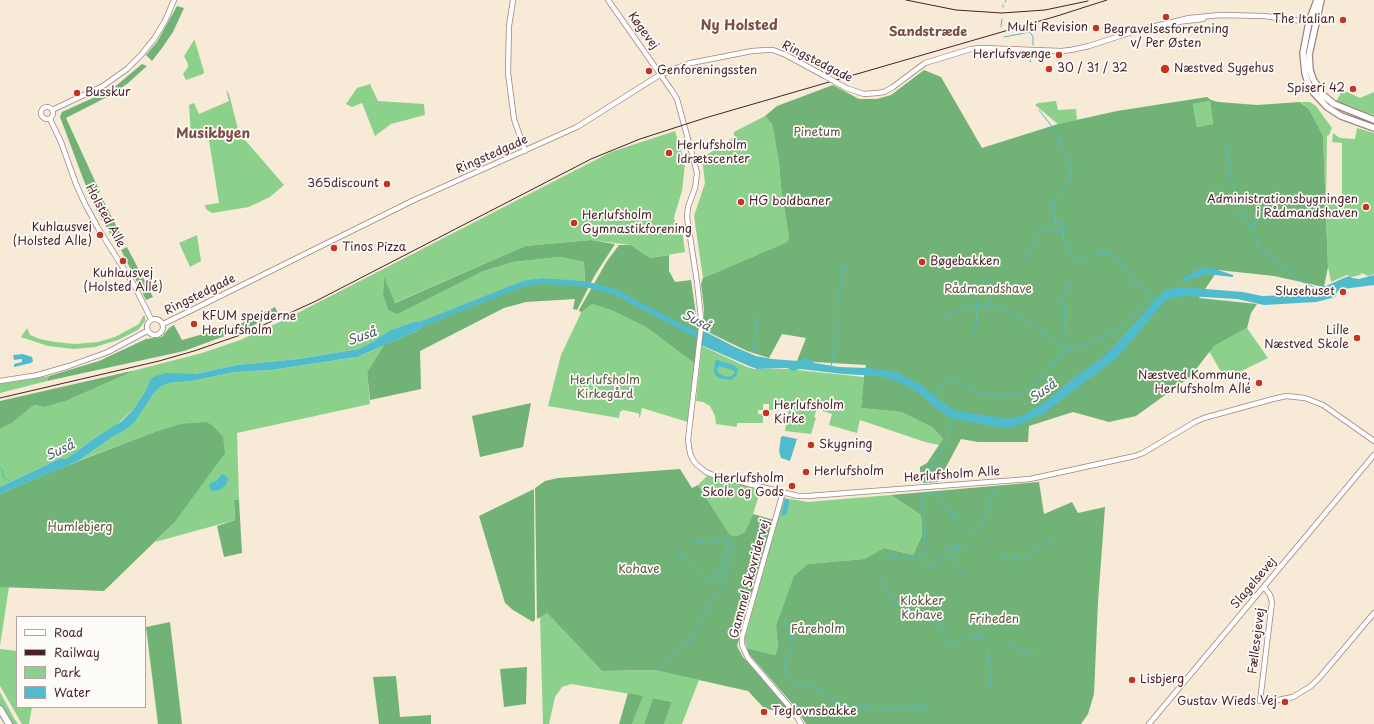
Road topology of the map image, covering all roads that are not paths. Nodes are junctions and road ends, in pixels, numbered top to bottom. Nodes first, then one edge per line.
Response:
1 (174, 0) edge
2 (513, 0) edge
3 (608, 0) edge
4 (1317, 0) edge
5 (1321, 0) edge
6 (1309, 22) junction
7 (1317, 23) junction
8 (661, 74) junction
9 (52, 110) junction
10 (1335, 113) junction
11 (1368, 118) junction
12 (50, 119) junction
13 (1374, 121) edge
14 (1360, 124) junction
15 (1374, 128) edge
16 (525, 151) junction
17 (151, 319) junction
18 (163, 324) junction
19 (147, 331) junction
20 (0, 379) edge
21 (1374, 441) edge
22 (1374, 455) edge
23 (783, 492) junction
24 (1264, 587) junction
25 (1374, 613) edge
26 (0, 708) edge
27 (0, 715) edge
28 (5, 724) edge
29 (9, 724) edge
30 (801, 724) edge
31 (1149, 724) edge

1 - 9 street
2 - 16 street
3 - 8 street, Køgevej
4 - 6 main road
5 - 7 main road
6 - 7 street
6 - 8 street, Ringstedgade, bridge
6 - 10 main road
7 - 11 main road
8 - 16 street, Ringstedgade
8 - 23 street, Herlufsholm Alle
9 - 12 street
9 - 12 street
10 - 11 main road
10 - 14 main road
11 - 13 main road
12 - 17 street, Holsted Alle
13 - 14 main road
14 - 15 main road
16 - 18 street, Ringstedgade
17 - 18 street
17 - 19 street
18 - 19 street
19 - 20 street
21 - 23 street, Herlufsholm Alle
22 - 24 street, Slagelsevej
23 - 30 street, Gammel Skovridervej
24 - 25 street, Fællesejevej
24 - 31 street, Slagelsevej
26 - 29 highway
27 - 28 highway

